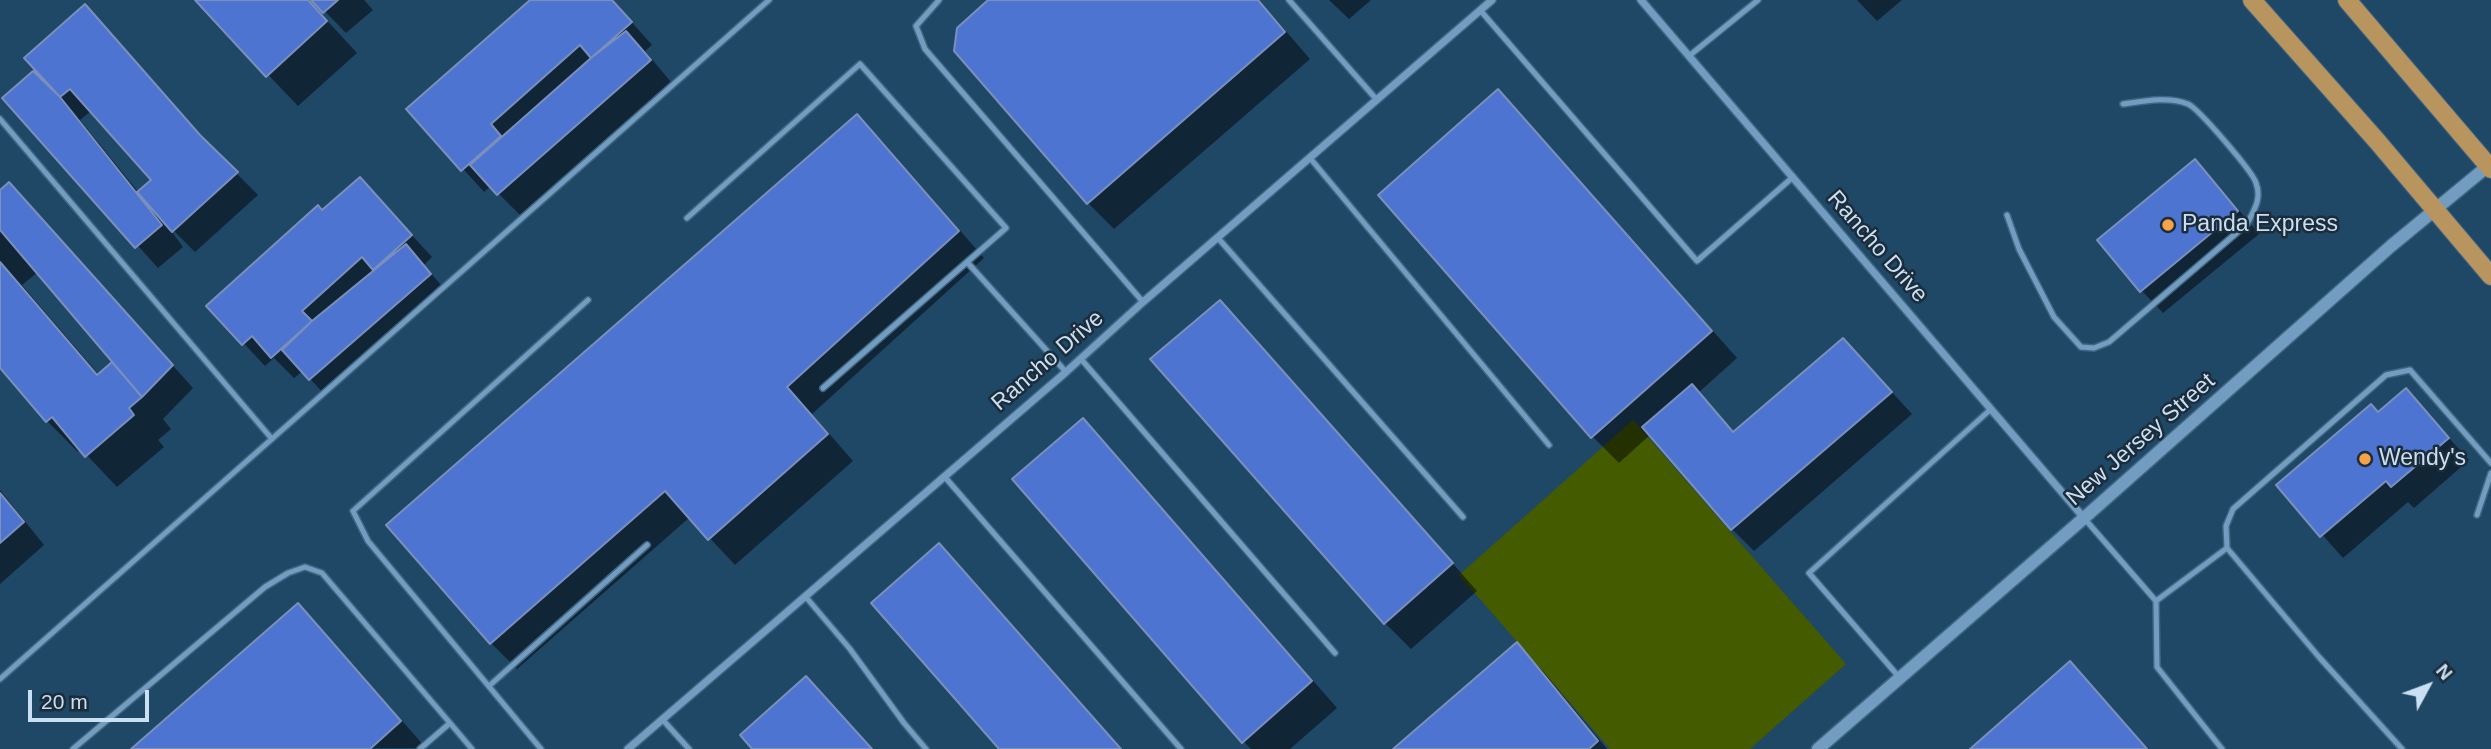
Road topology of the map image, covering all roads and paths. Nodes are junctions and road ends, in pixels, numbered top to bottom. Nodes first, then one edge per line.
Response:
1 (769, 0) edge
2 (1289, 0) edge
3 (1492, 0) edge
4 (1641, 0) edge
5 (1758, 0) edge
6 (2252, 0) edge
7 (2347, 0) edge
8 (938, 1) edge
9 (1480, 10) junction
10 (1689, 57) junction
11 (1377, 100) junction
12 (2123, 104) dead end
13 (0, 119) edge
14 (1310, 158) junction
15 (2490, 166) edge
16 (1793, 177) junction
17 (2435, 209) junction
18 (2007, 215) dead end
19 (687, 218) dead end
20 (1218, 238) junction
21 (967, 262) junction
22 (2491, 276) edge
23 (588, 300) dead end
24 (1143, 302) junction
25 (1081, 359) junction
26 (1066, 372) junction
27 (823, 388) dead end
28 (1991, 409) junction
29 (272, 439) junction
30 (1549, 445) dead end
31 (2491, 463) edge
32 (2491, 473) edge
33 (944, 476) junction
34 (2477, 515) dead end
35 (1463, 517) dead end
36 (2084, 518) junction
37 (647, 545) dead end
38 (2227, 548) junction
39 (805, 596) junction
40 (2156, 601) junction
41 (1335, 653) dead end
42 (1900, 678) junction
43 (0, 679) edge
44 (489, 686) junction
45 (662, 719) junction
46 (450, 723) junction
47 (73, 749) edge
48 (420, 749) edge
49 (472, 749) edge
50 (541, 749) edge
51 (628, 749) edge
52 (689, 749) edge
53 (926, 749) edge
54 (1181, 749) edge
55 (1818, 749) edge
56 (2222, 749) edge
57 (2402, 749) edge

1 - 29 lane
2 - 11 lane
3 - 9 street, Rancho Drive
4 - 10 street, Rancho Drive
5 - 10 lane
6 - 17 main road
7 - 15 main road
8 - 24 lane
9 - 11 street, Rancho Drive
9 - 16 lane
10 - 16 street, Rancho Drive
11 - 14 street, Rancho Drive
12 - 18 lane
13 - 29 lane
14 - 20 street, Rancho Drive
14 - 30 lane
15 - 17 street, New Jersey Street
16 - 28 street, Rancho Drive
17 - 22 main road
17 - 36 street, New Jersey Street
19 - 21 lane
20 - 24 street, Rancho Drive
20 - 35 lane
21 - 26 lane
21 - 27 lane
23 - 44 lane
24 - 25 street, Rancho Drive
25 - 26 street, Rancho Drive
25 - 41 lane
26 - 33 street, Rancho Drive
28 - 36 street, Rancho Drive
28 - 42 lane
29 - 43 lane
31 - 38 lane
32 - 34 lane
33 - 39 street, Rancho Drive
33 - 54 lane
36 - 40 lane
36 - 42 street, New Jersey Street
37 - 44 lane
38 - 40 lane
38 - 57 lane
39 - 45 street, Rancho Drive
39 - 53 lane
40 - 56 lane
42 - 55 street, New Jersey Street
44 - 50 lane
45 - 51 street, Rancho Drive
45 - 52 lane
46 - 47 lane
46 - 48 lane
46 - 49 lane

